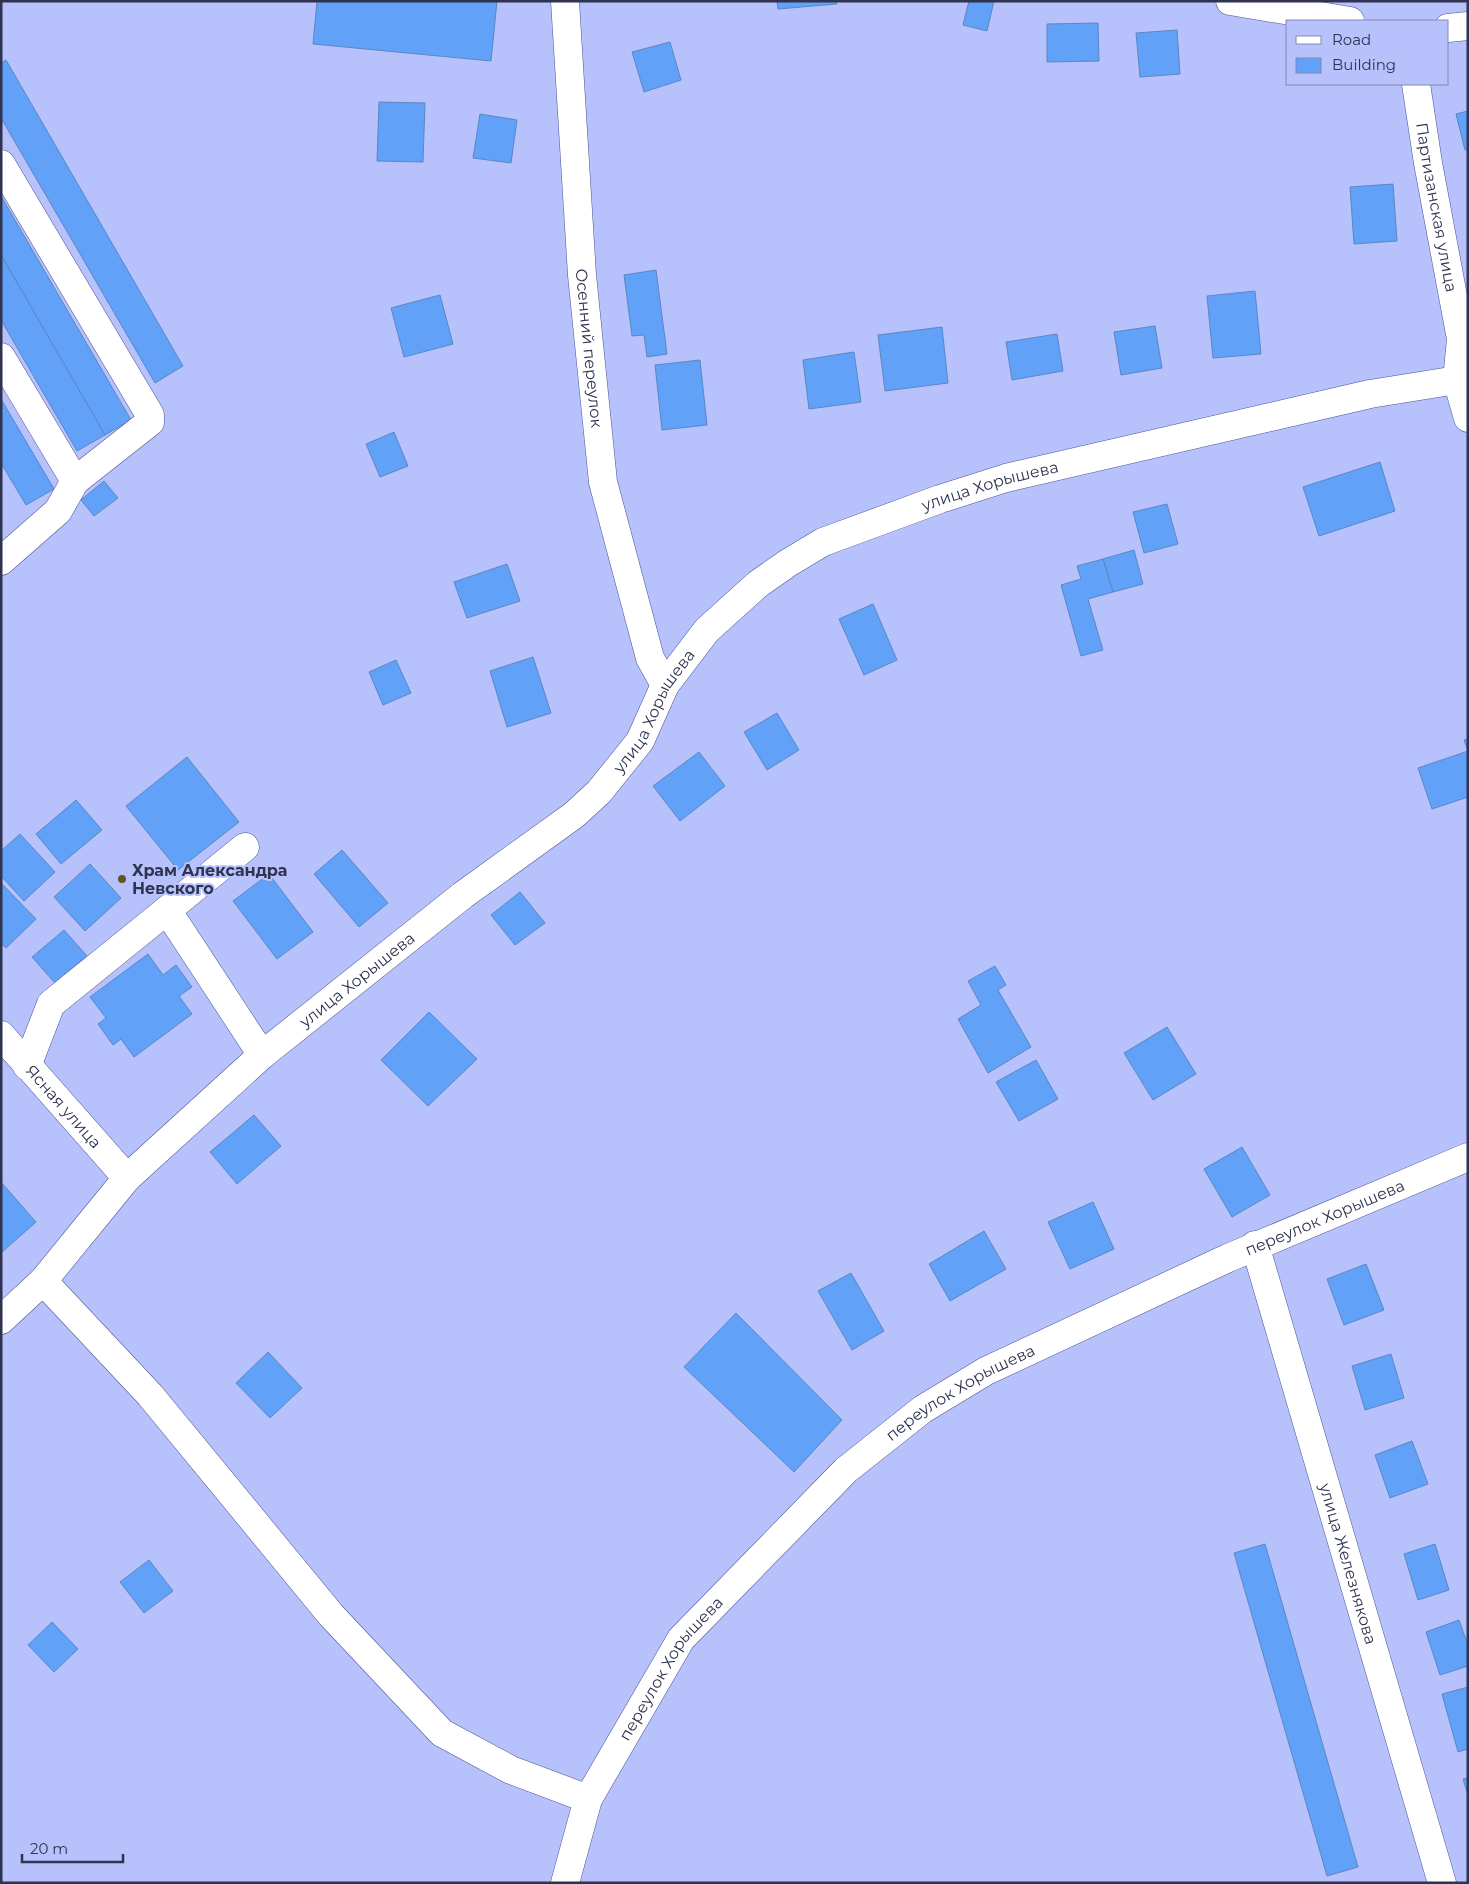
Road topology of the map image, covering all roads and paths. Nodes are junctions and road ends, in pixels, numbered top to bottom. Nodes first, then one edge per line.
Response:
1 (565, 1) edge
2 (1230, 1) edge
3 (1344, 20) edge
4 (1468, 26) edge
5 (1449, 28) edge
6 (1416, 85) edge
7 (1, 164) edge
8 (1, 356) edge
9 (1457, 380) junction
10 (1468, 418) edge
11 (75, 481) junction
12 (6, 550) edge
13 (665, 685) junction
14 (245, 847) dead end
15 (167, 910) junction
16 (1, 1035) edge
17 (262, 1055) junction
18 (27, 1066) junction
19 (1468, 1157) edge
20 (127, 1178) junction
21 (1255, 1245) junction
22 (43, 1281) junction
23 (1, 1320) edge
24 (588, 1799) junction
25 (566, 1883) edge
26 (1442, 1883) edge

1 - 13 street, Осенний переулок
2 - 3 street
4 - 5 street
6 - 9 street, Партизанская улица
7 - 11 street
8 - 11 street
9 - 10 street, Партизанская улица
9 - 13 street, улица Хорышева
11 - 12 street
13 - 17 street, улица Хорышева
14 - 15 street
15 - 17 street
15 - 18 street
16 - 18 street, Ясная улица
17 - 20 street, улица Хорышева
18 - 20 street, Ясная улица
19 - 21 street, переулок Хорышева
20 - 22 street, улица Хорышева
21 - 24 street, переулок Хорышева
21 - 26 street, улица Железнякова
22 - 23 street, улица Хорышева
22 - 24 street
24 - 25 street, переулок Хорышева

